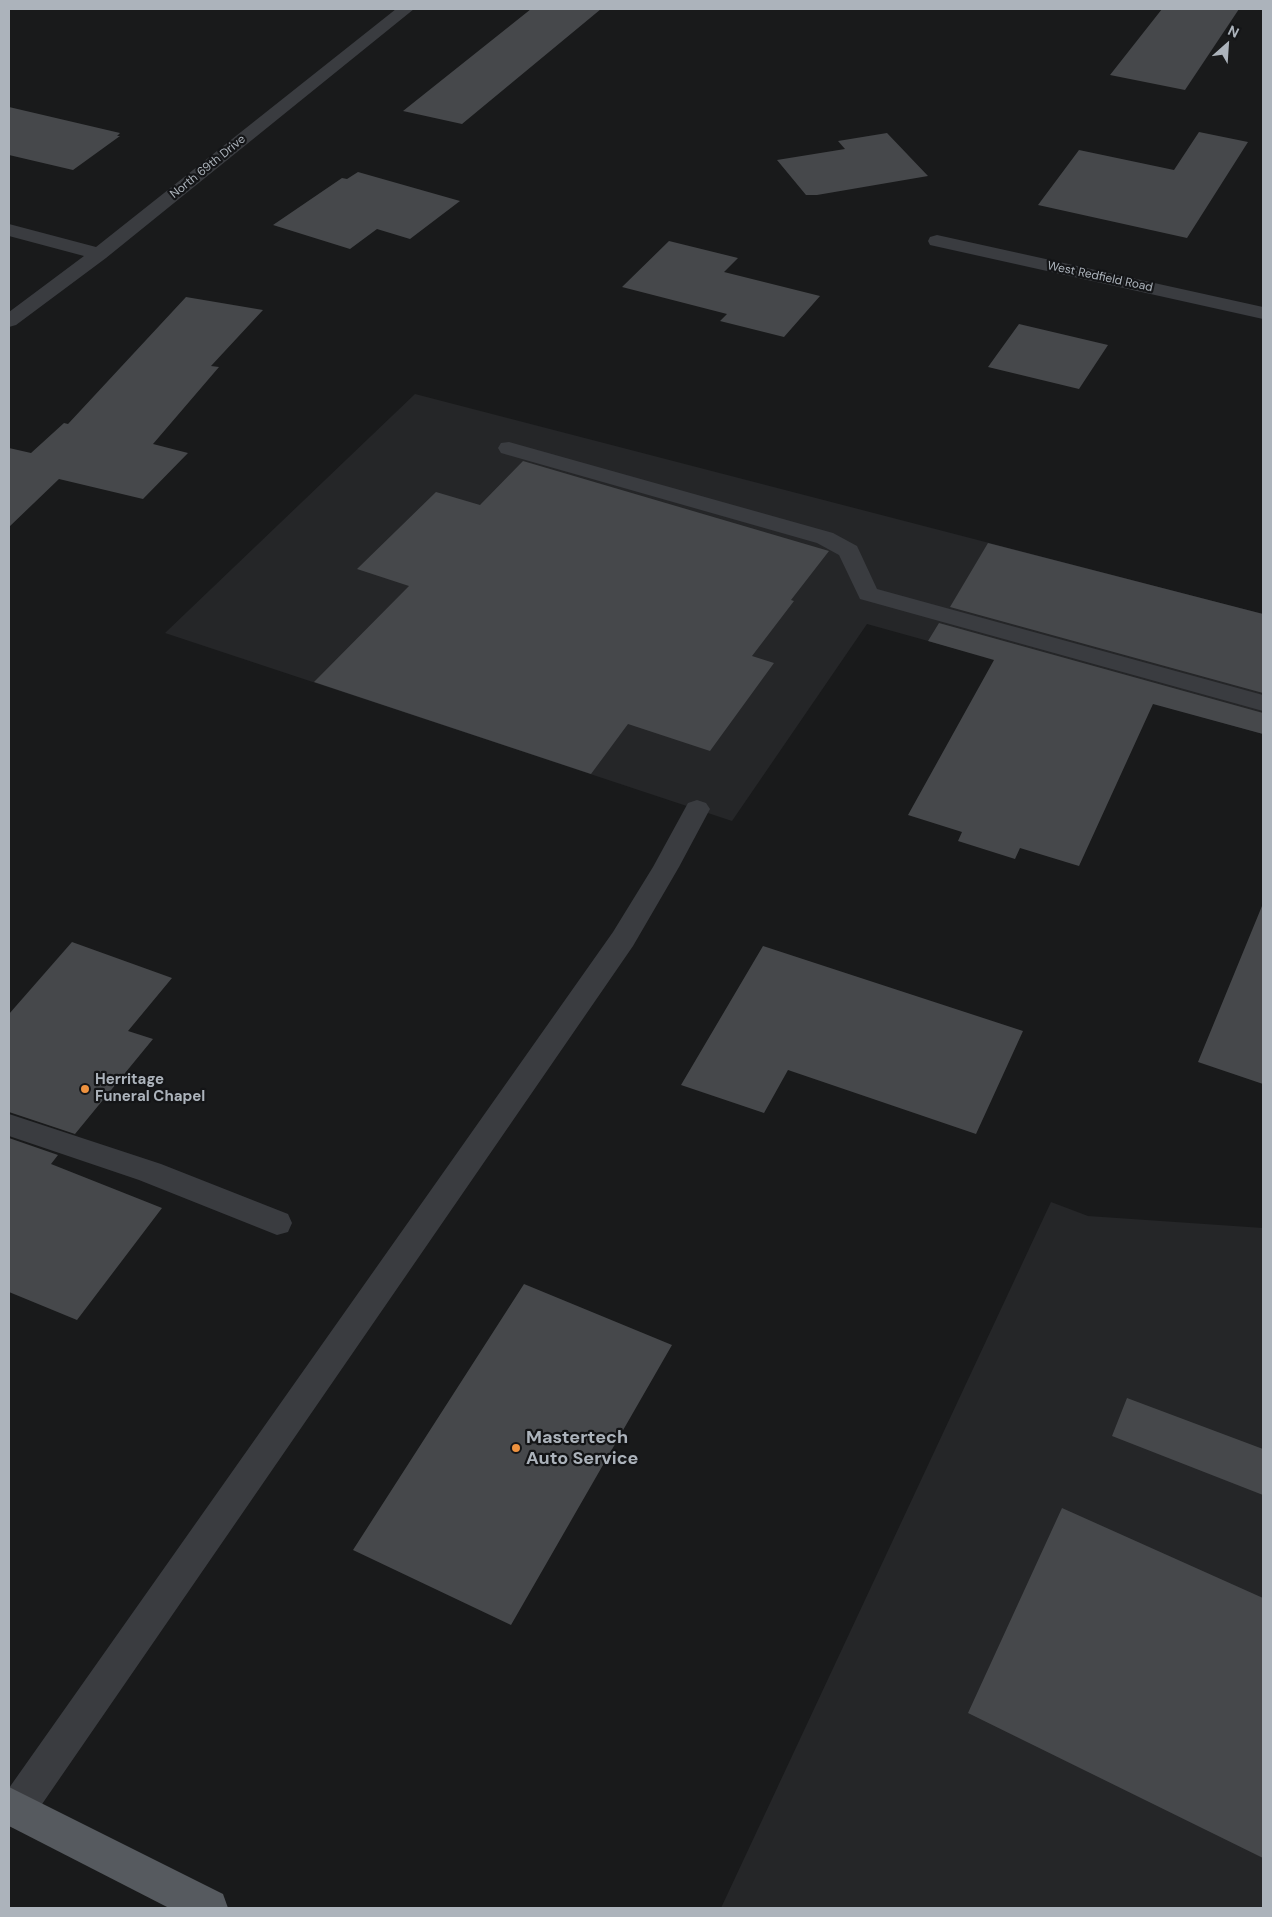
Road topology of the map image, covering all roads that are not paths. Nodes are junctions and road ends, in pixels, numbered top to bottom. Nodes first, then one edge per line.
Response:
1 (406, 9) edge
2 (9, 230) edge
3 (937, 241) dead end
4 (99, 254) junction
5 (1263, 313) edge
6 (9, 321) edge
7 (509, 448) dead end
8 (1263, 703) edge
9 (697, 809) dead end
10 (9, 1125) edge
11 (277, 1223) dead end
12 (12, 1808) edge
13 (208, 1908) edge

1 - 4 street, North 69th Drive
2 - 4 street
3 - 5 street, West Redfield Road
4 - 6 street, North 69th Drive
7 - 8 street
9 - 12 street
10 - 11 street
12 - 13 main road

